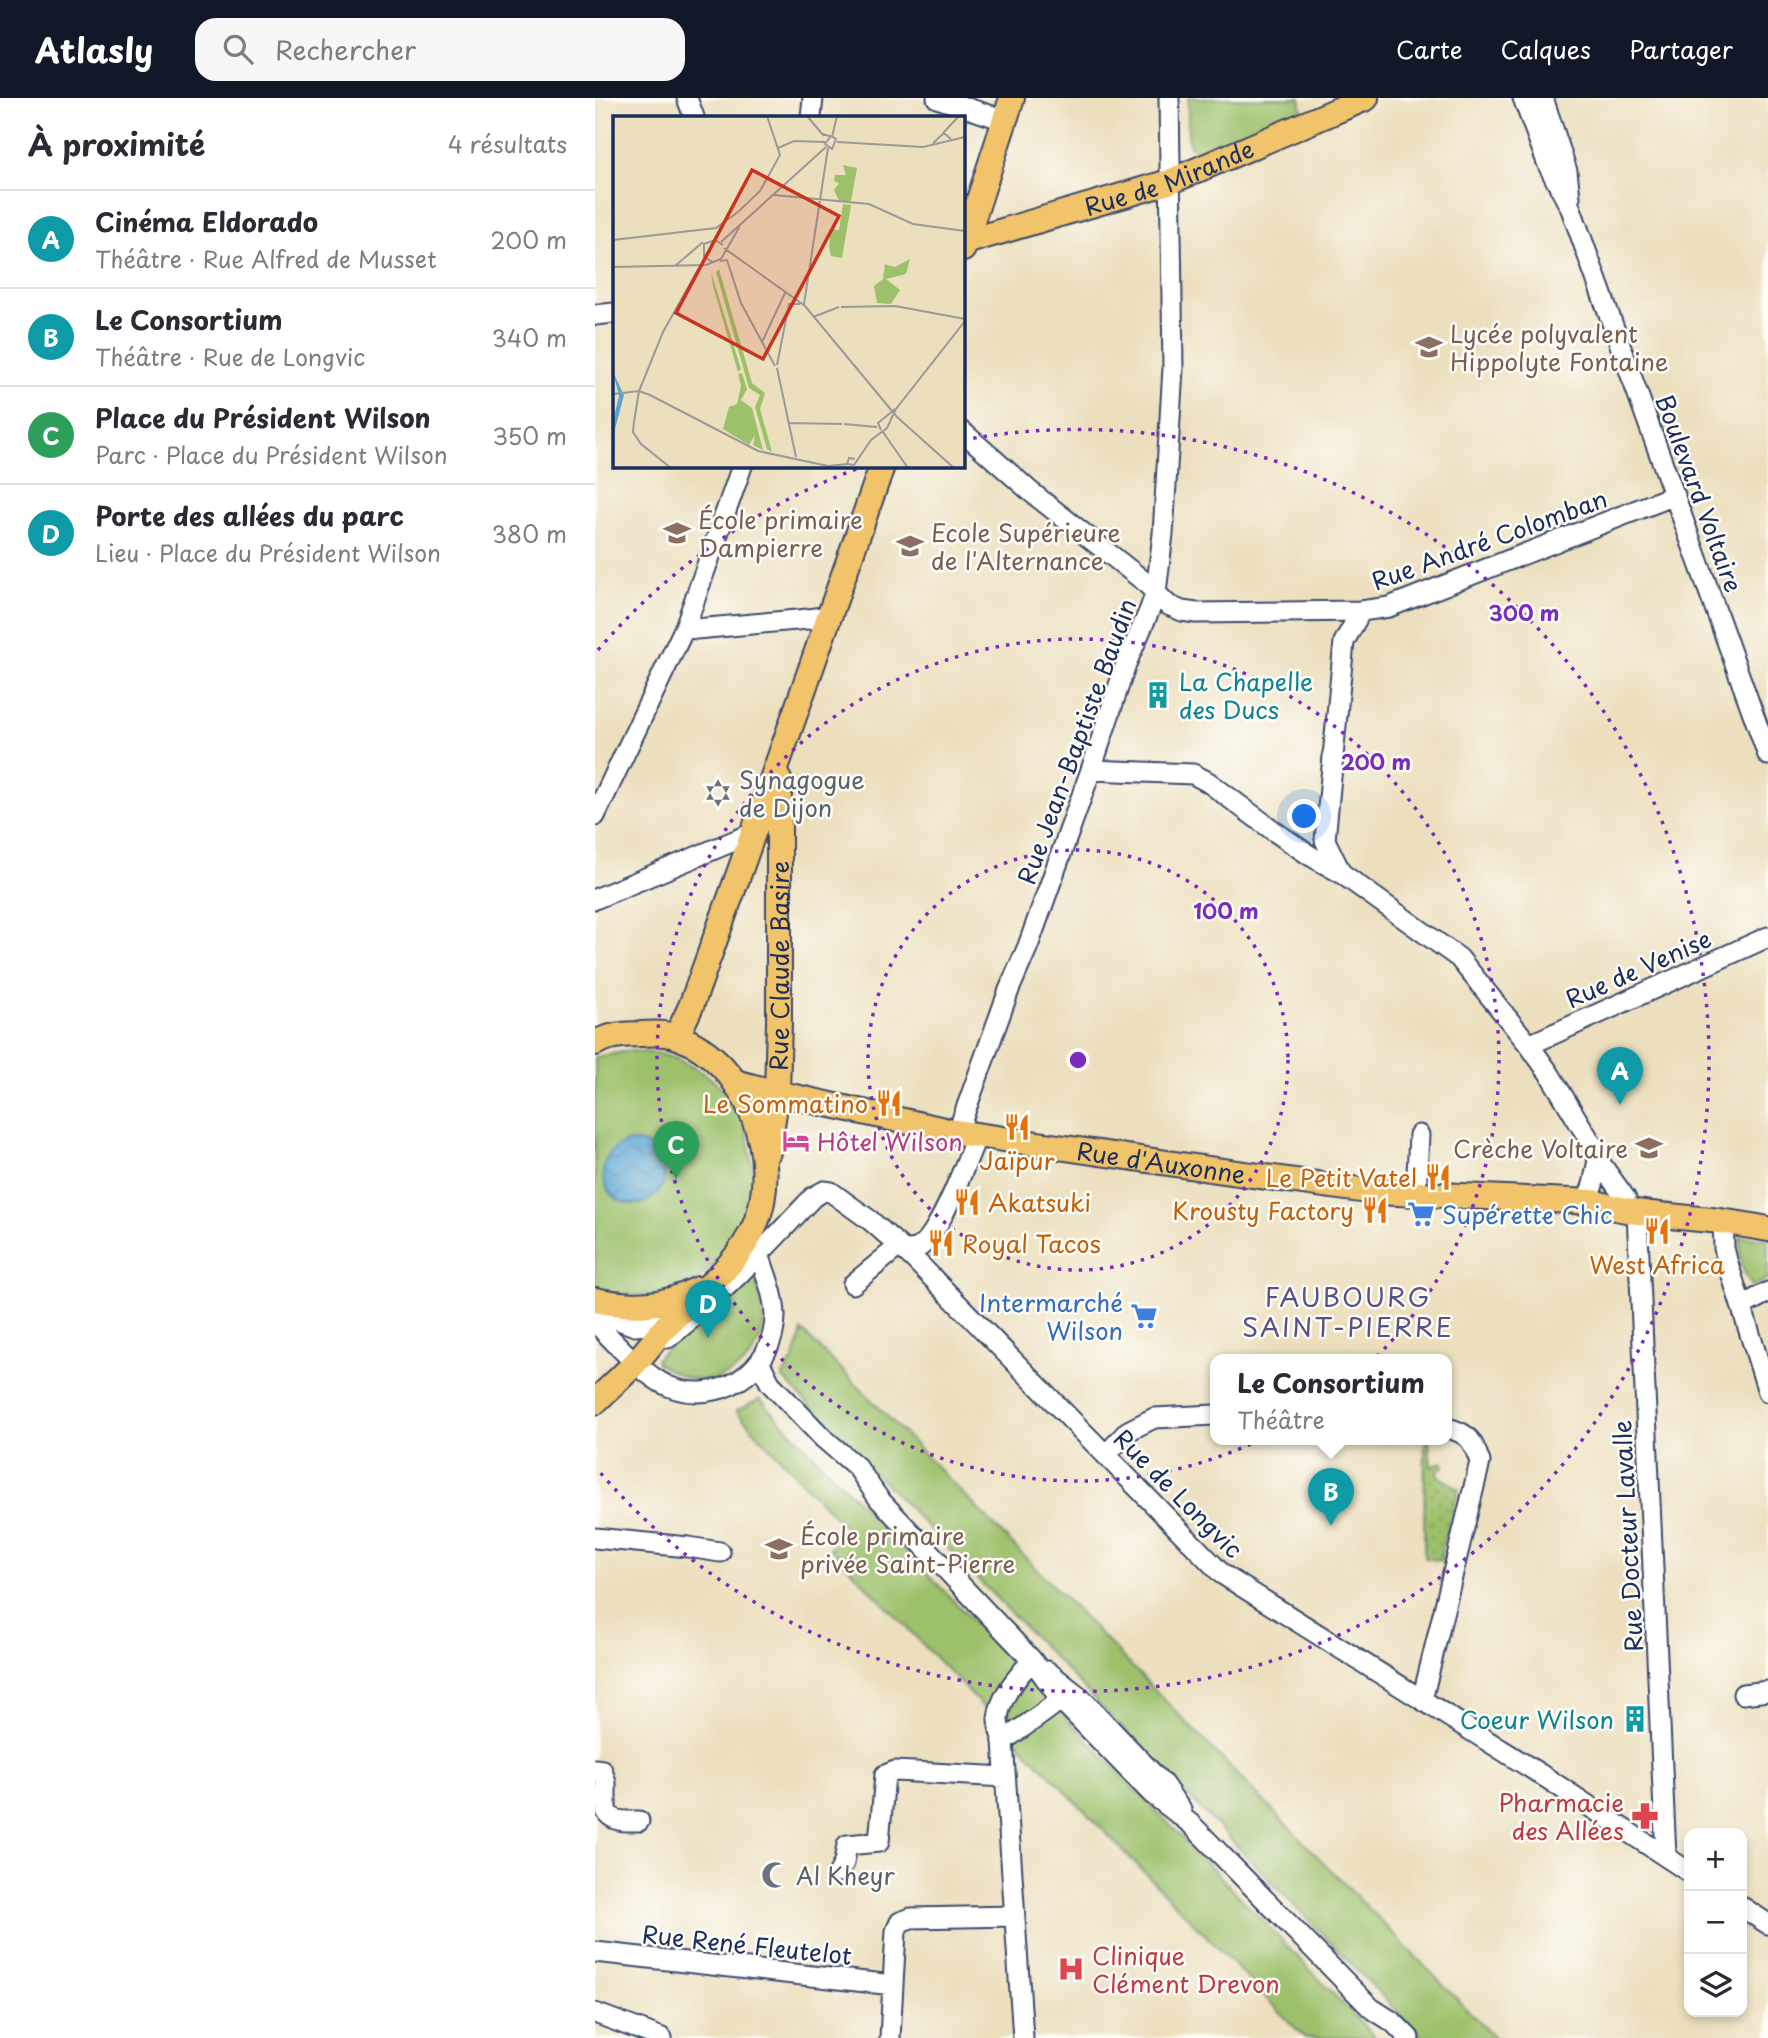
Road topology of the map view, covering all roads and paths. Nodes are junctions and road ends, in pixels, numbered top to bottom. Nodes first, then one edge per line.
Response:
1 (687, 98) edge
2 (813, 98) edge
3 (937, 98) edge
4 (1169, 98) edge
5 (1366, 98) edge
6 (1523, 98) edge
7 (1543, 98) edge
8 (1008, 109) edge
9 (694, 116) edge
10 (811, 116) edge
11 (1169, 182) junction
12 (1571, 209) junction
13 (964, 241) edge
14 (964, 244) edge
15 (613, 313) edge
16 (595, 315) edge
17 (964, 433) edge
18 (742, 467) edge
19 (882, 467) edge
20 (1675, 495) junction
21 (1156, 592) junction
22 (1327, 611) junction
23 (1361, 611) junction
24 (829, 615) junction
25 (685, 627) junction
26 (1344, 642) junction
27 (1768, 755) edge
28 (779, 760) junction
29 (1091, 770) junction
30 (595, 816) edge
31 (1274, 831) junction
32 (753, 833) junction
33 (1325, 839) junction
34 (743, 862) junction
35 (778, 872) junction
36 (1341, 873) junction
37 (595, 899) edge
38 (1768, 937) edge
39 (677, 1036) junction
40 (598, 1040) edge
41 (1528, 1045) junction
42 (736, 1082) junction
43 (777, 1093) junction
44 (970, 1135) junction
45 (1419, 1135) dead end
46 (1598, 1160) junction
47 (765, 1170) junction
48 (1416, 1194) junction
49 (1590, 1202) junction
50 (1632, 1206) junction
51 (1768, 1215) edge
52 (1723, 1221) junction
53 (756, 1223) junction
54 (1768, 1229) edge
55 (902, 1248) junction
56 (759, 1254) junction
57 (718, 1275) junction
58 (853, 1284) dead end
59 (1768, 1292) edge
60 (595, 1300) edge
61 (1742, 1306) junction
62 (595, 1311) edge
63 (693, 1318) junction
64 (595, 1322) edge
65 (668, 1325) junction
66 (637, 1362) junction
67 (760, 1363) junction
68 (745, 1377) junction
69 (1768, 1392) edge
70 (595, 1402) edge
71 (1210, 1415) edge
72 (1452, 1430) edge
73 (1106, 1455) junction
74 (879, 1499) junction
75 (595, 1538) edge
76 (720, 1552) dead end
77 (1032, 1660) junction
78 (1768, 1691) edge
79 (1743, 1694) dead end
80 (1067, 1695) junction
81 (1422, 1700) junction
82 (1003, 1741) junction
83 (595, 1769) edge
84 (1005, 1777) junction
85 (639, 1821) dead end
86 (1666, 1857) junction
87 (1684, 1869) edge
88 (839, 1872) dead end
89 (1747, 1910) edge
90 (1015, 1916) junction
91 (1768, 1924) edge
92 (595, 1952) edge
93 (893, 1985) junction
94 (1371, 2008) junction
95 (595, 2013) edge
96 (662, 2038) edge
97 (890, 2038) edge
98 (1023, 2038) edge
99 (1391, 2038) edge
100 (1409, 2038) edge

1 - 9 street
2 - 10 street
3 - 8 street
4 - 11 street, Rue Jean-Baptiste Baudin
5 - 11 main road, Rue de Mirande
6 - 12 street, Boulevard Voltaire
7 - 12 street, Boulevard Voltaire
8 - 13 main road
11 - 14 main road, Rue de Mirande
11 - 21 street, Rue Jean-Baptiste Baudin
12 - 20 street, Boulevard Voltaire
15 - 16 street
17 - 21 street, Rue André Colomban
18 - 25 street
19 - 24 main road
20 - 23 street, Rue André Colomban
20 - 27 street, Boulevard Voltaire
21 - 22 street, Rue André Colomban
21 - 29 street, Rue Jean-Baptiste Baudin
22 - 23 street, Rue André Colomban
22 - 26 street
23 - 26 street
24 - 25 street
24 - 28 main road
25 - 30 street
26 - 33 street
28 - 32 main road
28 - 35 main road, Rue Claude Basire
29 - 31 street
29 - 44 street, Rue Jean-Baptiste Baudin
31 - 33 street
31 - 36 street
32 - 34 main road
32 - 37 street
33 - 36 street
34 - 35 main road
34 - 39 main road
35 - 43 main road, Rue Claude Basire
36 - 41 street
38 - 41 street, Rue de Venise
39 - 40 main road
39 - 42 main road
41 - 46 street
42 - 43 main road, Rue d'Auxonne
42 - 47 main road
43 - 44 main road, Rue d'Auxonne
43 - 47 main road, Rue Claude Basire
44 - 48 main road, Rue d'Auxonne
44 - 55 street, Rue Jean-Baptiste Baudin
45 - 48 street
46 - 49 street
46 - 50 street
47 - 53 main road
48 - 49 main road, Rue d'Auxonne
49 - 50 main road, Rue d'Auxonne
50 - 51 main road
50 - 52 main road, Rue d'Auxonne
50 - 86 street, Rue Docteur Lavalle
52 - 54 main road, Rue d'Auxonne
52 - 61 street
53 - 56 street
53 - 57 main road
55 - 56 street, Rue de Longvic
55 - 58 street, Rue Jean-Baptiste Baudin
55 - 73 street, Rue de Longvic
56 - 63 street
56 - 67 street
57 - 60 main road
57 - 65 main road
59 - 61 street
61 - 69 street
62 - 65 street
63 - 65 street
63 - 66 street
64 - 66 street
65 - 66 main road
66 - 68 street
66 - 70 main road
67 - 68 street
67 - 74 street
68 - 74 street
71 - 73 street
72 - 81 street
73 - 81 street, Rue de Longvic
74 - 77 street
75 - 76 street
77 - 80 street
77 - 82 street
78 - 79 street
80 - 82 street
80 - 94 street
81 - 86 street, Rue de Longvic
82 - 84 street
83 - 85 street
84 - 88 street
84 - 90 street
86 - 87 street, Rue de Longvic
89 - 91 street
90 - 93 street
90 - 98 street
92 - 93 street, Rue René Fleutelot
93 - 97 street
94 - 99 street
94 - 100 street
95 - 96 street

